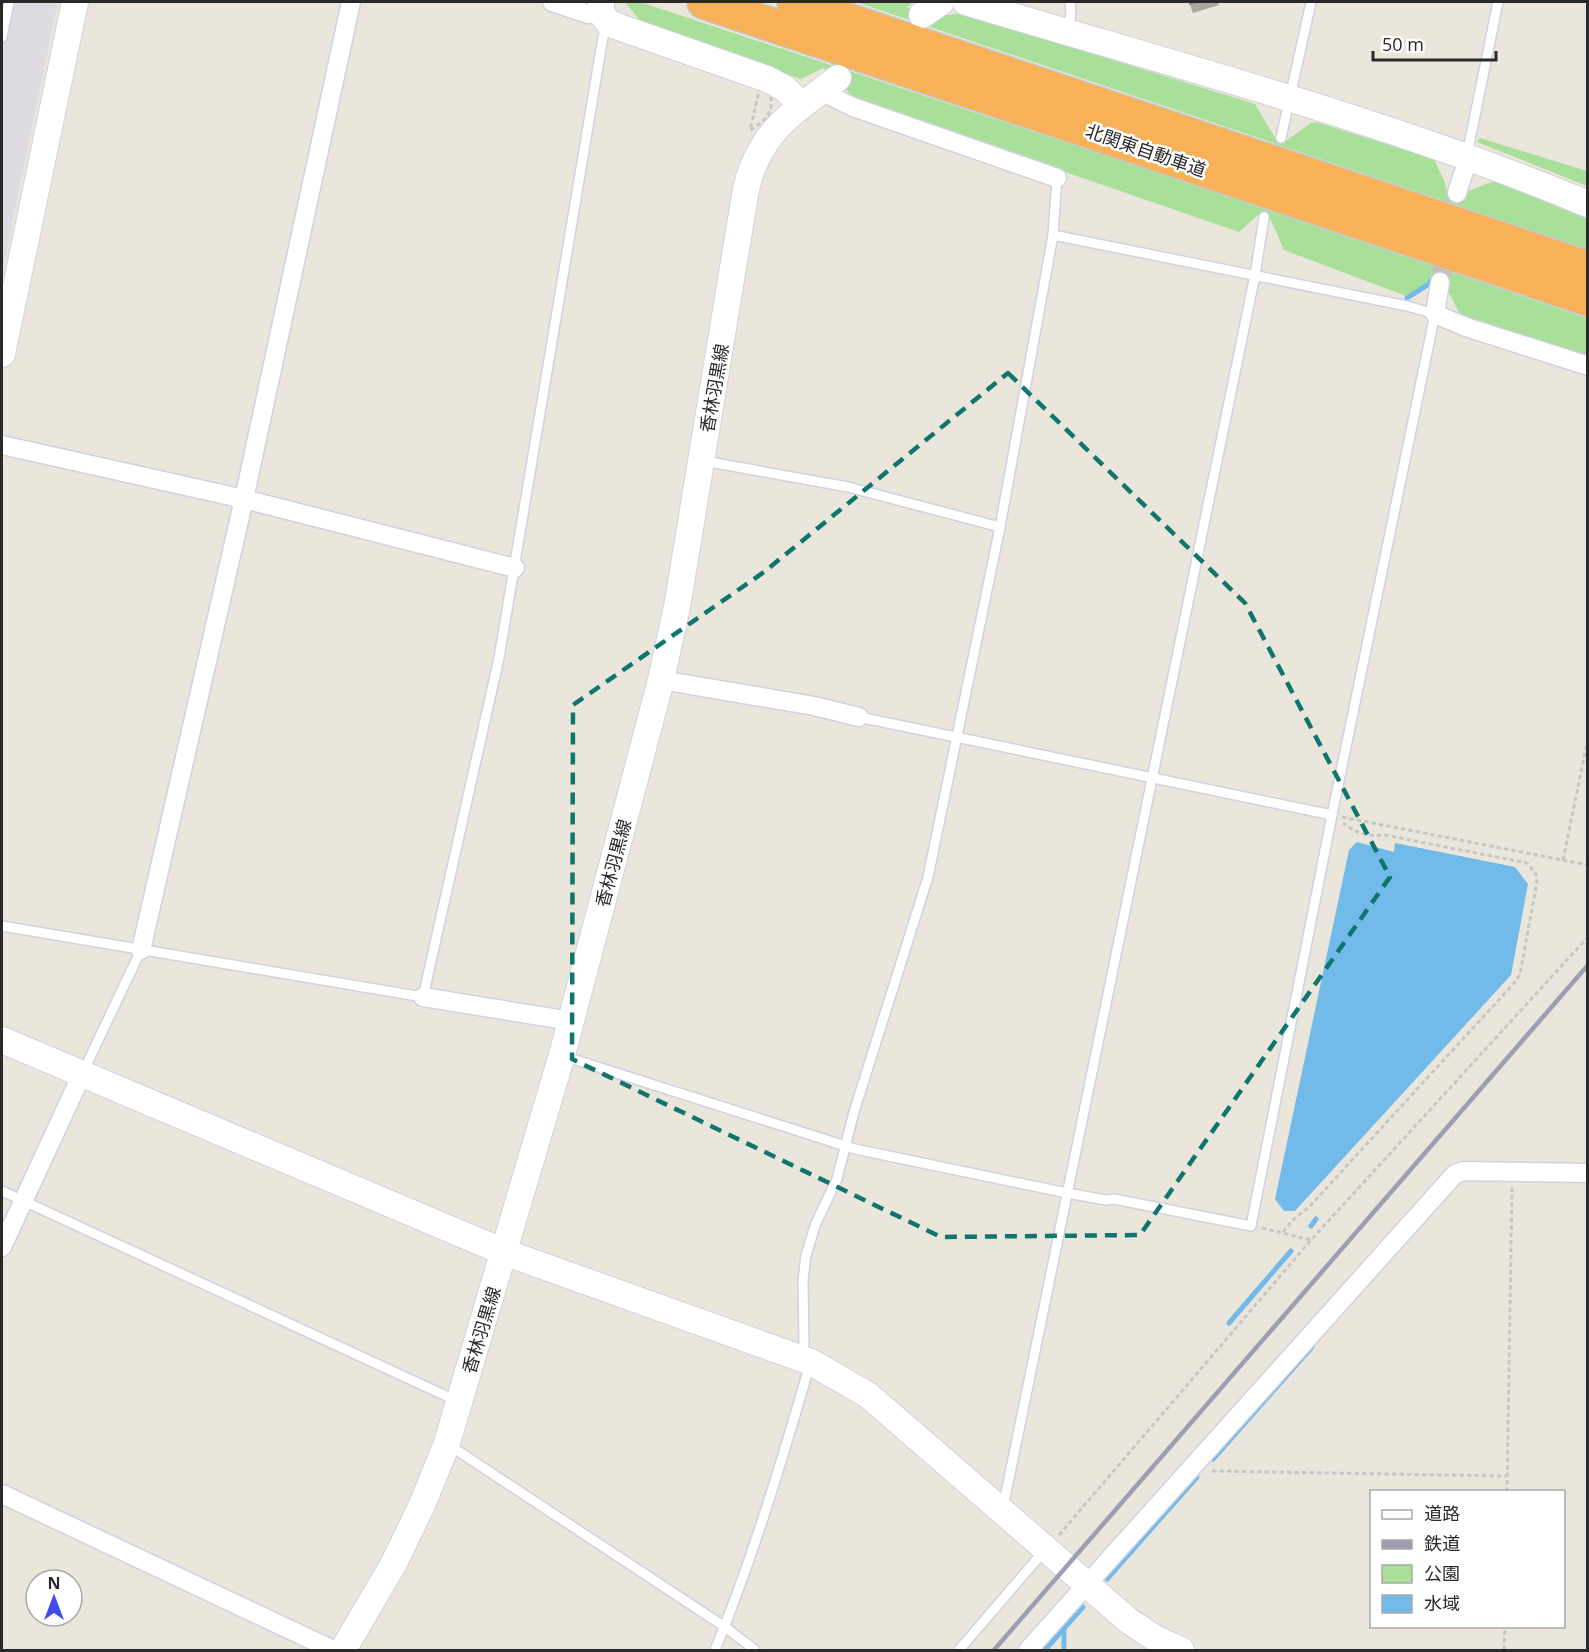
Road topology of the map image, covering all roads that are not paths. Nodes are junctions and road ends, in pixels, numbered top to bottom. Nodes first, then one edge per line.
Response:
1 (9, 2) edge
2 (75, 2) edge
3 (351, 2) edge
4 (552, 2) edge
5 (704, 2) edge
6 (794, 2) edge
7 (966, 2) edge
8 (1070, 2) edge
9 (1311, 2) edge
10 (1498, 2) edge
11 (603, 12) edge
12 (1066, 32) junction
13 (2, 37) edge
14 (820, 91) junction
15 (1288, 99) junction
16 (1281, 138) dead end
17 (1468, 156) junction
18 (1057, 178) joint
19 (1457, 193) tunnel mouth
20 (1587, 204) edge
21 (1264, 218) dead end
22 (1053, 235) junction
23 (1587, 268) edge
24 (1256, 275) junction
25 (1440, 282) tunnel mouth
26 (1587, 299) edge
27 (1435, 314) junction
28 (2, 354) edge
29 (1587, 366) edge
30 (2, 445) edge
31 (701, 461) junction
32 (244, 499) junction
33 (1000, 527) junction
34 (515, 568) junction
35 (661, 680) junction
36 (859, 717) joint
37 (958, 738) junction
38 (1151, 777) junction
39 (1332, 815) junction
40 (2, 926) edge
41 (141, 950) junction
42 (423, 997) junction
43 (571, 1021) junction
44 (2, 1040) edge
45 (562, 1055) junction
46 (82, 1074) junction
47 (846, 1147) junction
48 (1587, 1173) edge
49 (2, 1191) edge
50 (1067, 1193) junction
51 (23, 1201) junction
52 (2, 1247) edge
53 (504, 1252) junction
54 (806, 1359) junction
55 (460, 1401) junction
56 (446, 1446) junction
57 (2, 1494) edge
58 (1000, 1509) junction
59 (1046, 1550) junction
60 (1086, 1584) junction
61 (725, 1627) junction
62 (333, 1650) edge
63 (343, 1650) edge
64 (715, 1650) edge
65 (755, 1650) edge
66 (959, 1650) edge
67 (1028, 1650) edge
68 (1181, 1650) edge

1 - 13 lane
2 - 28 street
3 - 32 street
4 - 11 street
5 - 26 highway, 北関東自動車道
6 - 23 highway, 北関東自動車道
7 - 12 street
8 - 12 lane
9 - 15 lane
10 - 17 lane
11 - 14 street
11 - 34 lane
12 - 15 street
14 - 18 street
14 - 31 street, 香林羽黒線
15 - 16 lane
15 - 17 street
17 - 19 street
17 - 20 street
18 - 22 lane
21 - 24 lane
22 - 24 lane
22 - 33 lane
24 - 27 lane
24 - 38 lane
25 - 27 street
27 - 29 street
27 - 39 lane
30 - 32 street
31 - 33 lane
31 - 35 street, 香林羽黒線
32 - 34 street
32 - 41 street
33 - 37 lane
34 - 42 lane
35 - 36 street
35 - 43 street, 香林羽黒線
36 - 37 lane
37 - 38 lane
37 - 47 lane
38 - 39 lane
38 - 50 lane
39 - 50 lane
40 - 41 lane
41 - 42 lane
41 - 46 lane
42 - 43 street
43 - 45 street, 香林羽黒線
44 - 46 street
45 - 47 lane
45 - 53 street, 香林羽黒線
46 - 51 street
46 - 53 street
47 - 50 lane
47 - 54 lane
48 - 60 street
49 - 51 lane
50 - 58 lane
51 - 52 street
51 - 55 lane
53 - 54 street
53 - 55 street, 香林羽黒線
54 - 58 street
54 - 61 lane
55 - 56 street, 香林羽黒線
56 - 61 lane
56 - 63 street, 香林羽黒線
57 - 62 street
58 - 59 street
59 - 60 street
59 - 66 lane
60 - 67 street
60 - 68 street
61 - 64 lane
61 - 65 lane

